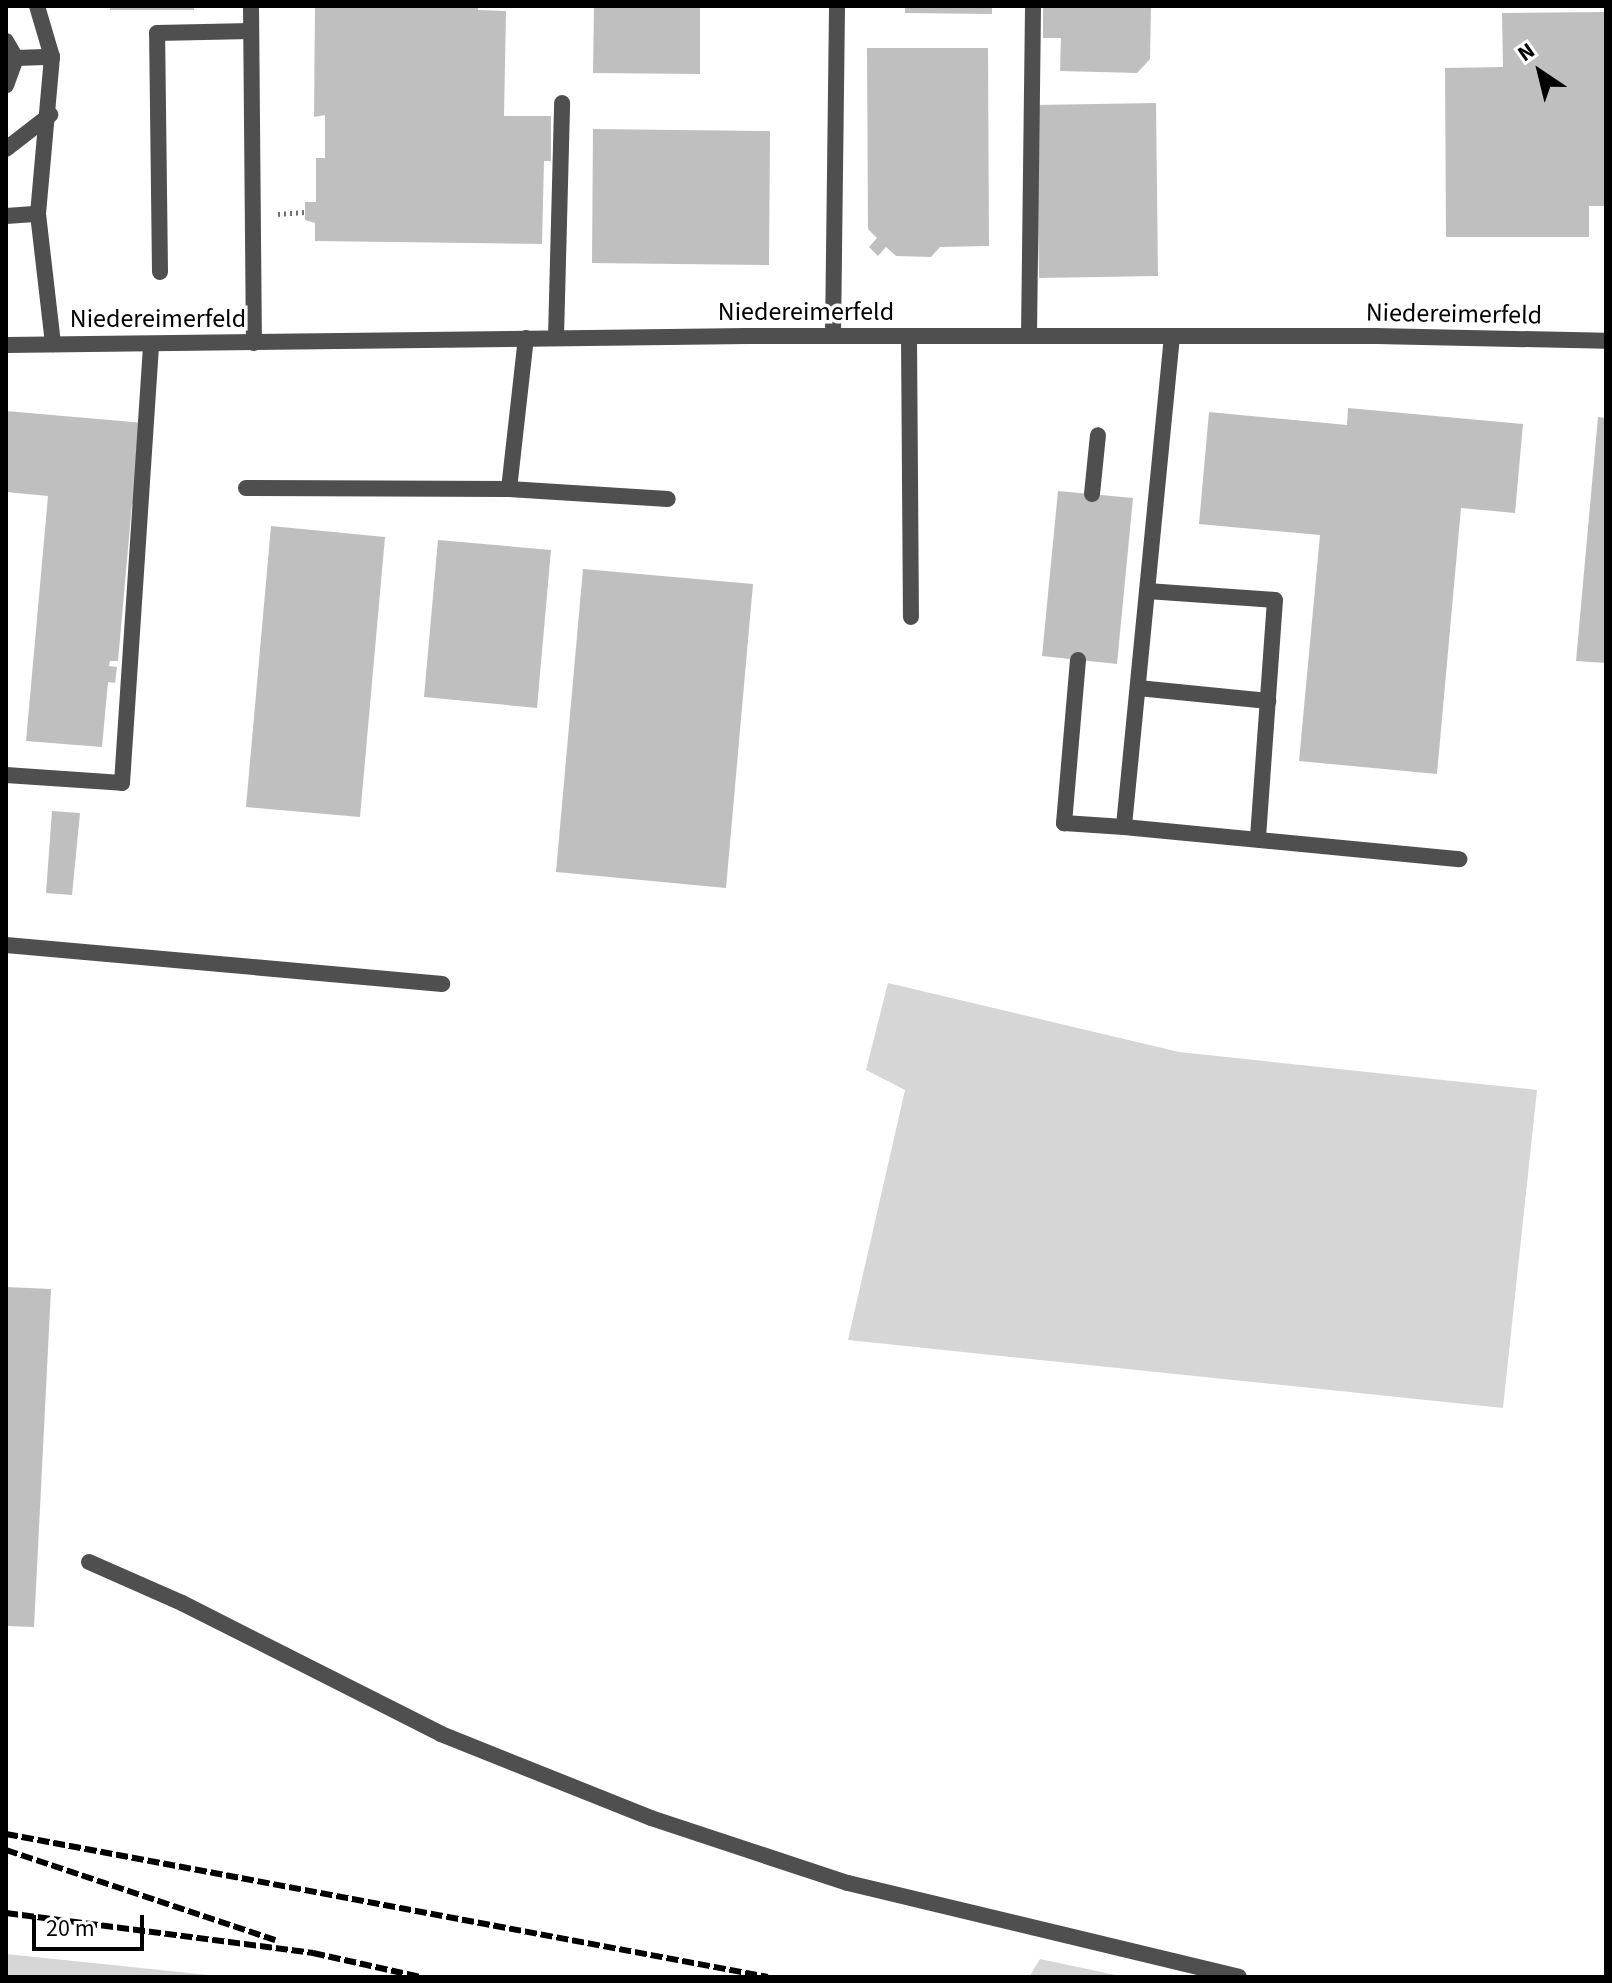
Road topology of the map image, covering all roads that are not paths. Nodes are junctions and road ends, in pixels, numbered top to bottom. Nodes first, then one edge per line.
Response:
1 (37, 6) edge
2 (251, 6) edge
3 (837, 6) edge
4 (1033, 6) edge
5 (251, 31) junction
6 (6, 41) edge
7 (52, 57) junction
8 (16, 58) junction
9 (6, 85) edge
10 (562, 103) dead end
11 (50, 115) junction
12 (6, 149) edge
13 (38, 214) junction
14 (6, 216) edge
15 (160, 272) dead end
16 (833, 336) junction
17 (909, 336) junction
18 (1029, 336) junction
19 (1172, 336) junction
20 (556, 337) junction
21 (526, 338) junction
22 (1606, 341) edge
23 (254, 343) junction
24 (53, 344) junction
25 (151, 344) junction
26 (6, 345) edge
27 (1098, 435) dead end
28 (246, 488) dead end
29 (509, 489) junction
30 (1092, 494) dead end
31 (668, 499) dead end
32 (1147, 591) junction
33 (911, 617) dead end
34 (1078, 660) dead end
35 (1138, 688) junction
36 (1268, 701) junction
37 (6, 775) edge
38 (1124, 827) junction
39 (1258, 839) junction
40 (1459, 859) dead end
41 (6, 945) edge
42 (442, 984) dead end
43 (89, 1562) dead end
44 (1239, 1977) edge

1 - 7 street
2 - 5 street
3 - 16 street
4 - 18 street
5 - 15 street
5 - 23 street
6 - 8 street
7 - 8 street
7 - 11 street
8 - 9 street
10 - 20 street
11 - 12 street
11 - 13 street
13 - 14 street
13 - 24 street
16 - 17 street, Niedereimerfeld
16 - 20 street, Niedereimerfeld
17 - 18 street, Niedereimerfeld
17 - 33 street
18 - 19 street, Niedereimerfeld
19 - 22 street, Niedereimerfeld
19 - 32 street
20 - 21 street, Niedereimerfeld
21 - 23 street, Niedereimerfeld
21 - 29 street
23 - 25 street, Niedereimerfeld
24 - 25 street, Niedereimerfeld
24 - 26 street, Niedereimerfeld
25 - 37 street
27 - 30 street
28 - 29 street
29 - 31 street
32 - 35 street
32 - 36 street
34 - 38 street
35 - 36 street
35 - 38 street
36 - 39 street
38 - 39 street
39 - 40 street
41 - 42 street
43 - 44 street

